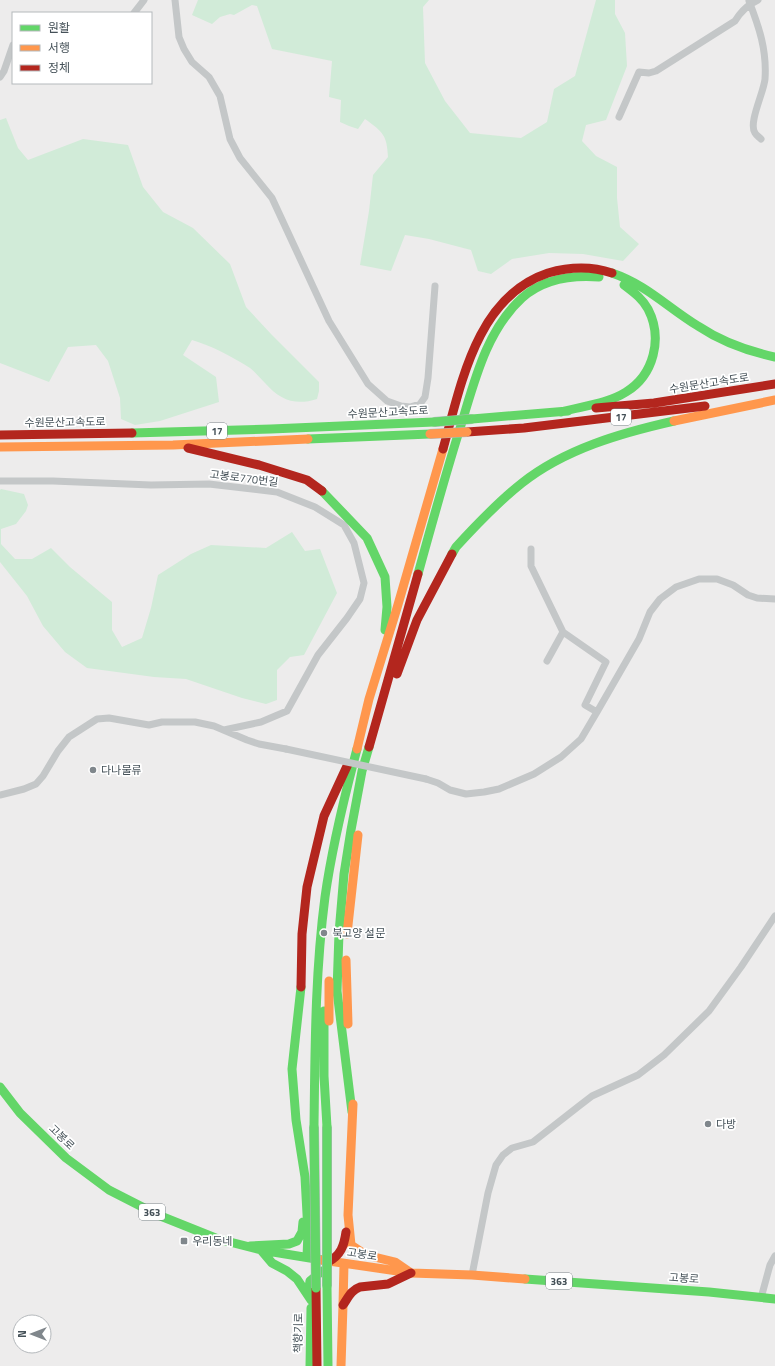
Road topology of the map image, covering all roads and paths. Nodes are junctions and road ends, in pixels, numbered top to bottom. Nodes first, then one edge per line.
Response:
1 (144, 0) edge
2 (175, 0) edge
3 (758, 0) edge
4 (750, 2) edge
5 (135, 12) edge
6 (12, 48) edge
7 (0, 77) edge
8 (619, 116) dead end
9 (761, 139) dead end
10 (435, 286) dead end
11 (775, 357) edge
12 (775, 384) edge
13 (775, 398) edge
14 (561, 412) junction
15 (0, 435) edge
16 (173, 445) junction
17 (0, 447) edge
18 (0, 480) edge
19 (531, 549) dead end
20 (775, 599) edge
21 (563, 632) junction
22 (547, 661) dead end
23 (369, 699) junction
24 (597, 712) junction
25 (224, 730) junction
26 (359, 742) junction
27 (368, 754) junction
28 (0, 795) edge
29 (358, 798) junction
30 (351, 830) junction
31 (775, 916) edge
32 (0, 1087) edge
33 (326, 1106) junction
34 (352, 1112) junction
35 (305, 1177) junction
36 (348, 1216) junction
37 (250, 1246) junction
38 (262, 1250) junction
39 (775, 1256) edge
40 (307, 1257) junction
41 (328, 1262) junction
42 (341, 1263) junction
43 (411, 1273) junction
44 (472, 1275) junction
45 (761, 1298) junction
46 (775, 1299) edge
47 (311, 1300) junction
48 (343, 1305) junction
49 (310, 1366) edge
50 (317, 1366) edge
51 (328, 1366) edge
52 (341, 1366) edge

1 - 5 street
2 - 10 street
3 - 4 street
4 - 8 street
4 - 9 street
6 - 7 street
11 - 23 main road
12 - 14 main road, 수원문산고속도로 / 17
13 - 16 main road, 수원문산고속도로 / 17, bridge
13 - 27 main road
14 - 15 main road, 수원문산고속도로 / 17, bridge
14 - 27 main road
16 - 17 main road, 수원문산고속도로 / 17
16 - 23 main road
18 - 25 street, 고봉로770번길
19 - 21 street
20 - 24 street
21 - 22 street
21 - 24 street
23 - 26 main road
24 - 25 street, bridge
25 - 28 street
26 - 35 main road
26 - 50 main road, bridge
27 - 29 main road
29 - 30 main road
29 - 33 main road
29 - 34 main road
30 - 33 main road
30 - 34 main road
31 - 44 street
32 - 37 main road, 고봉로 / 363
33 - 51 main road, bridge
34 - 36 main road
35 - 37 main road
35 - 40 main road
36 - 41 main road
36 - 43 main road
37 - 38 main road, 고봉로 / 363
38 - 40 main road, 고봉로 / 363
38 - 47 main road
39 - 45 street
40 - 41 main road, 고봉로 / 363
41 - 42 main road, 고봉로 / 363
42 - 43 main road, 고봉로 / 363
42 - 47 main road, 책향기로
42 - 48 main road
43 - 44 main road, 고봉로 / 363
43 - 48 main road
44 - 45 main road, 고봉로 / 363
45 - 46 main road, 고봉로 / 363
47 - 49 main road, 책향기로
48 - 52 main road

